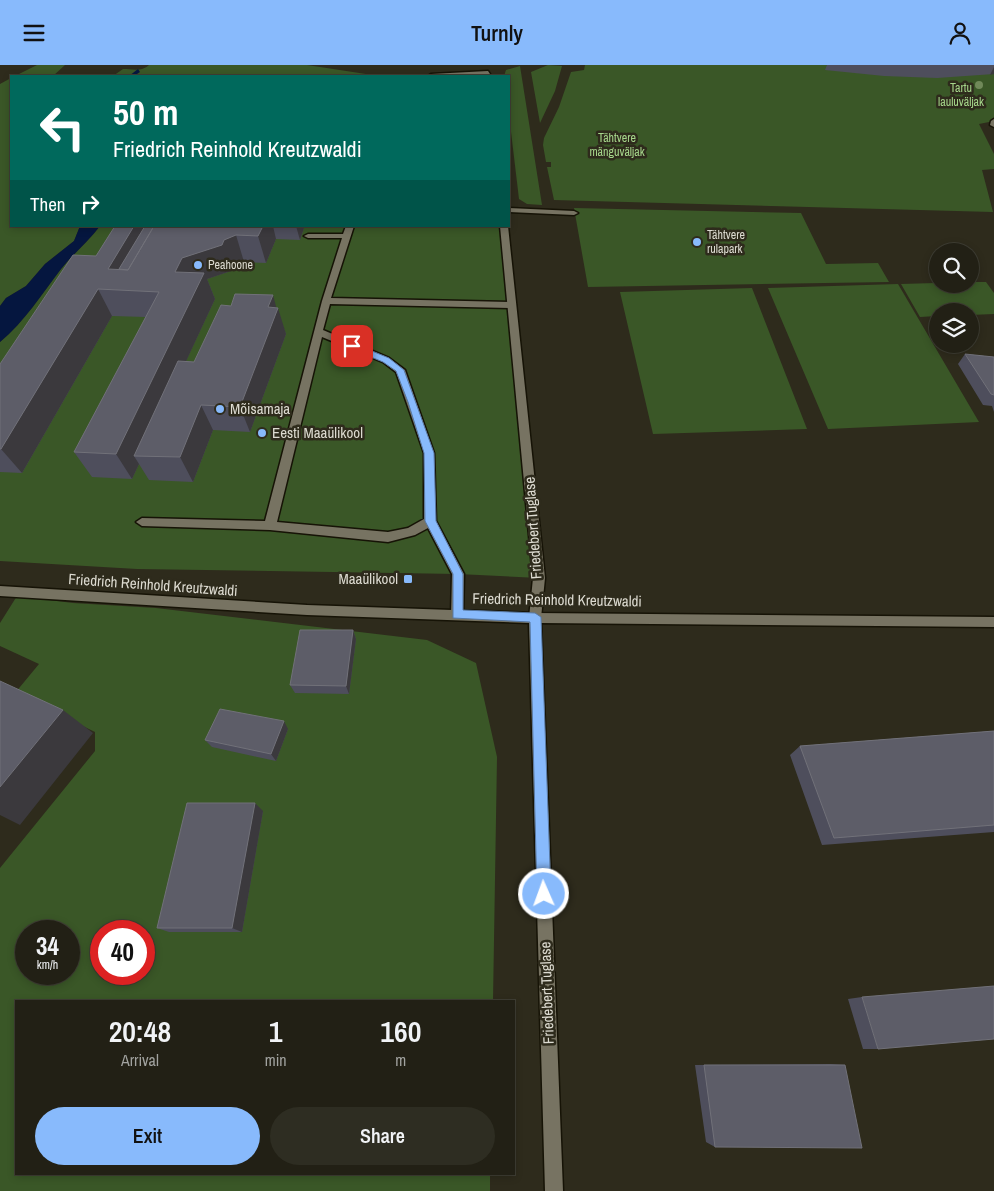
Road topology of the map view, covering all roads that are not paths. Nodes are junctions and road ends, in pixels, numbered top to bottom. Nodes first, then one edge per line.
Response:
1 (490, 73) edge
2 (451, 75) edge
3 (994, 121) edge
4 (994, 125) edge
5 (510, 210) edge
6 (574, 213) dead end
7 (350, 227) edge
8 (504, 227) edge
9 (308, 236) dead end
10 (347, 236) junction
11 (326, 301) junction
12 (512, 305) junction
13 (319, 332) junction
14 (430, 521) junction
15 (142, 522) dead end
16 (270, 526) junction
17 (0, 591) edge
18 (457, 615) junction
19 (535, 617) junction
20 (994, 622) edge
21 (554, 1191) edge

1 - 2 street
3 - 4 street
5 - 6 street
7 - 10 street
8 - 12 street, Friedebert Tuglase
9 - 10 street
10 - 11 street
11 - 12 street
11 - 13 street
12 - 19 street, Friedebert Tuglase
13 - 14 street
13 - 16 street
14 - 16 street
14 - 18 street
15 - 16 street
17 - 18 street, Friedrich Reinhold Kreutzwaldi
18 - 19 street, Friedrich Reinhold Kreutzwaldi
19 - 20 street, Friedrich Reinhold Kreutzwaldi
19 - 21 street, Friedebert Tuglase

